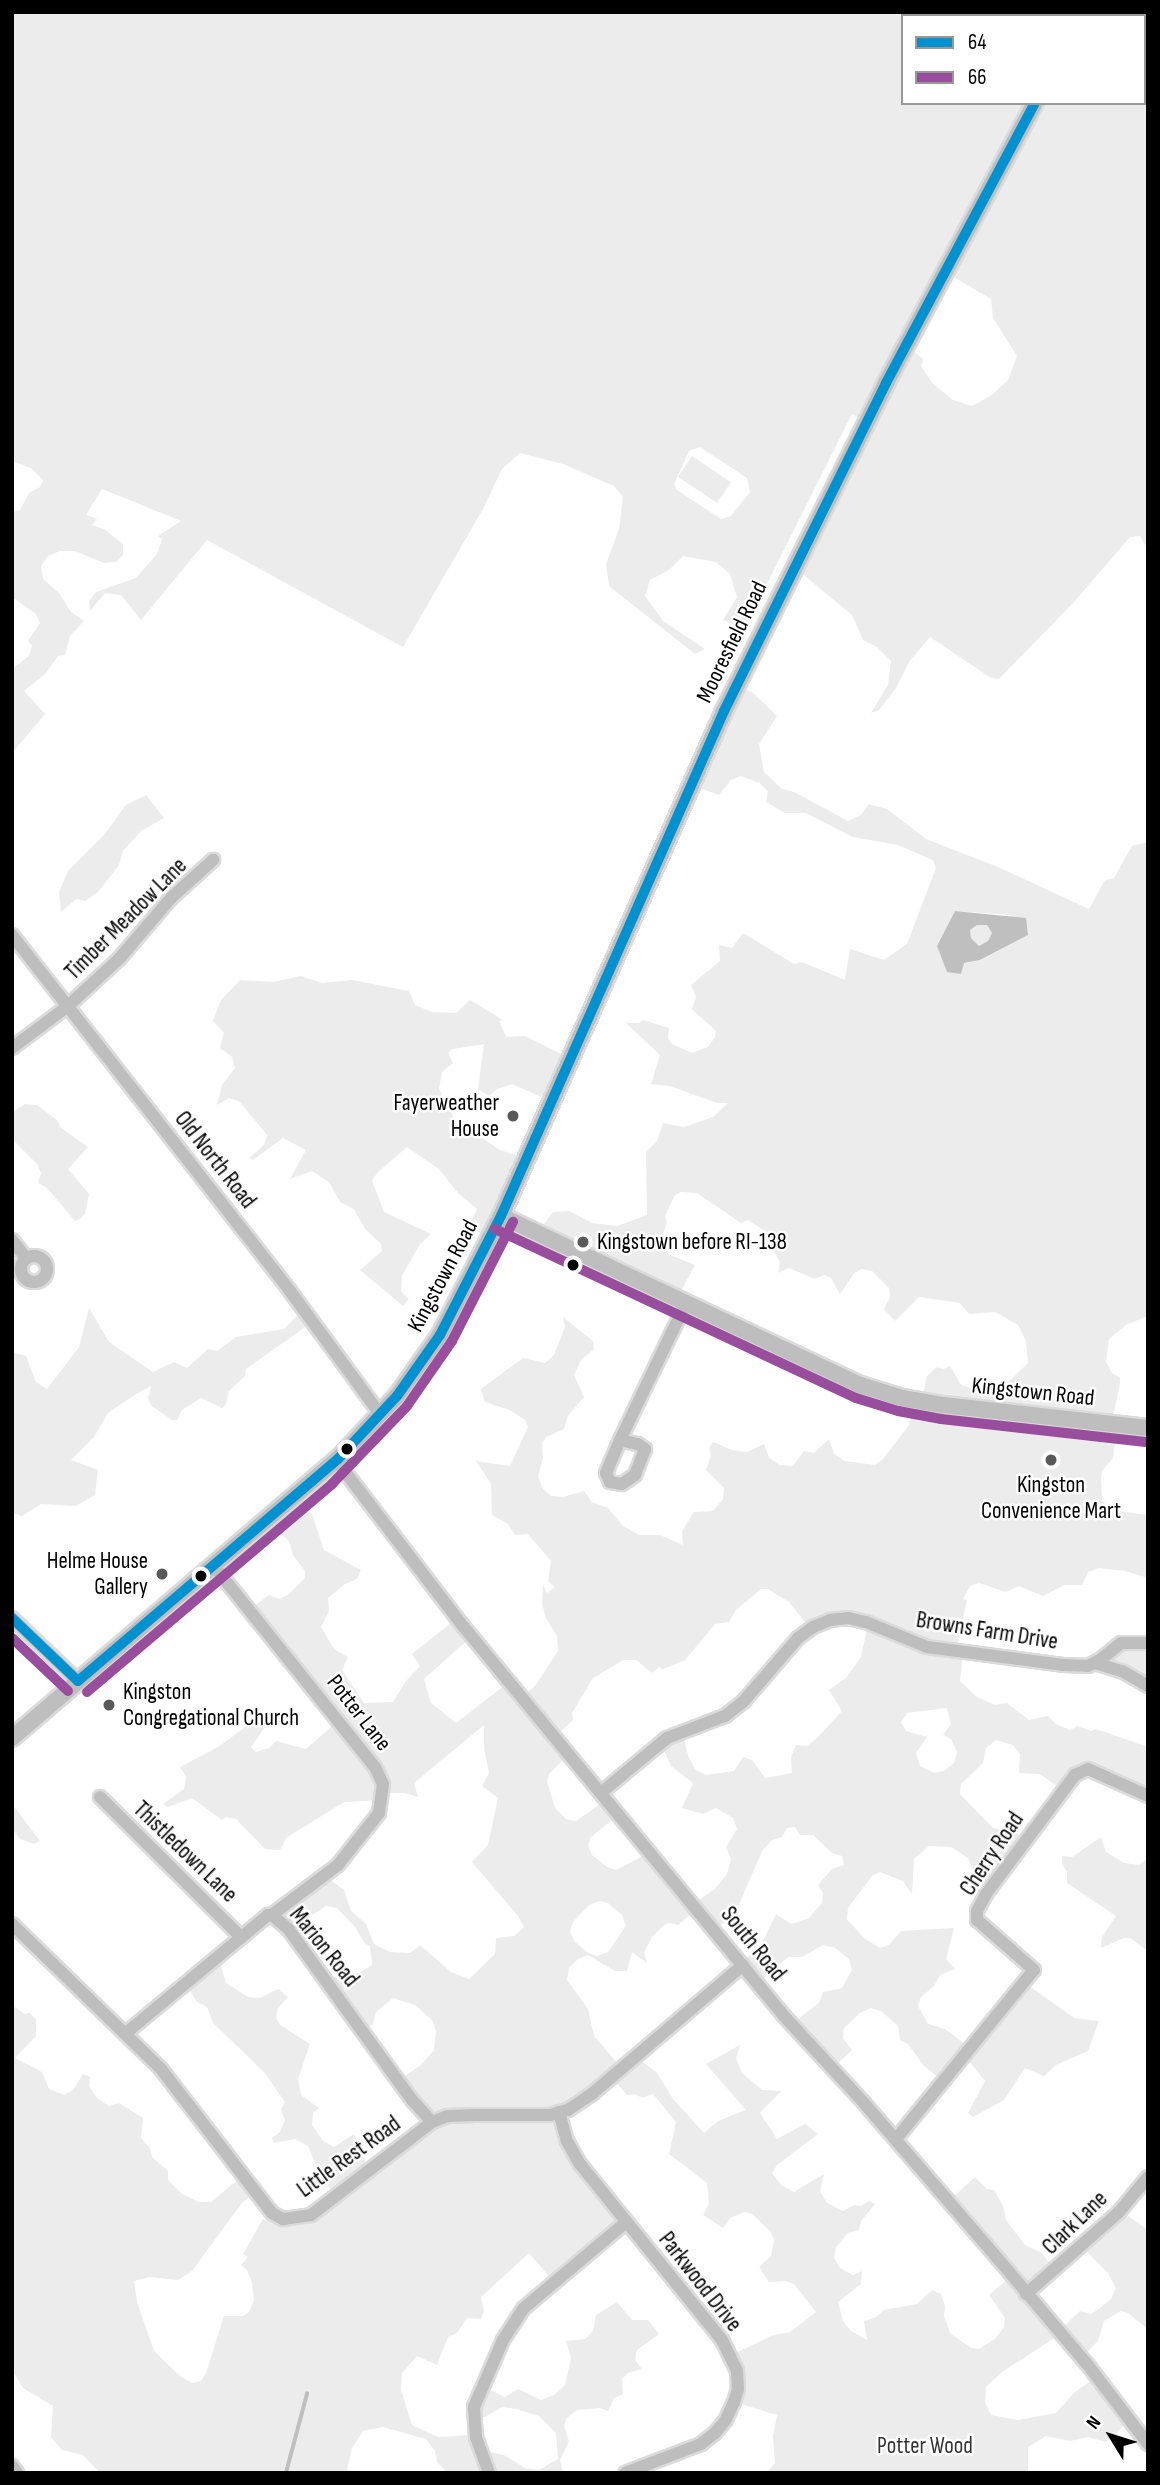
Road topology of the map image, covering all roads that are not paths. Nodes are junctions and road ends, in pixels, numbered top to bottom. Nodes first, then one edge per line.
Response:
1 (1034, 105) edge
2 (213, 860) dead end
3 (12, 935) edge
4 (68, 1006) junction
5 (12, 1048) edge
6 (501, 1216) junction
7 (12, 1240) edge
8 (26, 1258) dead end
9 (685, 1303) junction
10 (380, 1414) junction
11 (1148, 1428) edge
12 (620, 1440) dead end
13 (337, 1460) junction
14 (213, 1565) junction
15 (14, 1625) edge
16 (1148, 1643) edge
17 (1095, 1663) junction
18 (78, 1681) junction
19 (1148, 1686) edge
20 (12, 1738) edge
21 (603, 1792) junction
22 (1148, 1796) edge
23 (100, 1797) dead end
24 (272, 1914) junction
25 (12, 1924) edge
26 (241, 1937) junction
27 (743, 1965) junction
28 (126, 2033) junction
29 (559, 2112) junction
30 (432, 2122) junction
31 (896, 2139) junction
32 (1148, 2177) edge
33 (625, 2223) junction
34 (1026, 2294) junction
35 (1148, 2444) edge
36 (12, 2466) edge
37 (486, 2472) edge
38 (17, 2473) edge
39 (625, 2473) edge

1 - 6 main road, Mooresfield Road
2 - 4 street, Timber Meadow Lane
3 - 4 street, Old North Road
4 - 5 street, Timber Meadow Lane
4 - 10 street, Old North Road
6 - 9 main road, Kingstown Road
6 - 10 main road, Kingstown Road
7 - 8 street
9 - 11 main road, Kingstown Road
9 - 12 street
10 - 13 main road, Kingstown Road
13 - 14 main road, Kingstown Road
13 - 21 street, South Road
14 - 18 main road, Kingstown Road
14 - 24 street, Potter Lane
15 - 18 street
16 - 17 street
17 - 19 street
17 - 21 street, Browns Farm Drive
18 - 20 main road, Kingstown Road
21 - 27 street, South Road
22 - 31 street, Cherry Road
23 - 26 street, Thistledown Lane
24 - 26 street, Marion Road
24 - 30 street, Marion Road
25 - 28 street, Little Rest Road
26 - 28 street, Marion Road
27 - 29 street, Little Rest Road
27 - 31 street, South Road
28 - 30 street, Little Rest Road
29 - 30 street, Little Rest Road
29 - 33 street, Parkwood Drive
31 - 34 street, South Road
32 - 34 street, Clark Lane
33 - 37 street
33 - 39 street, Parkwood Drive
34 - 35 street, South Road
36 - 38 street

